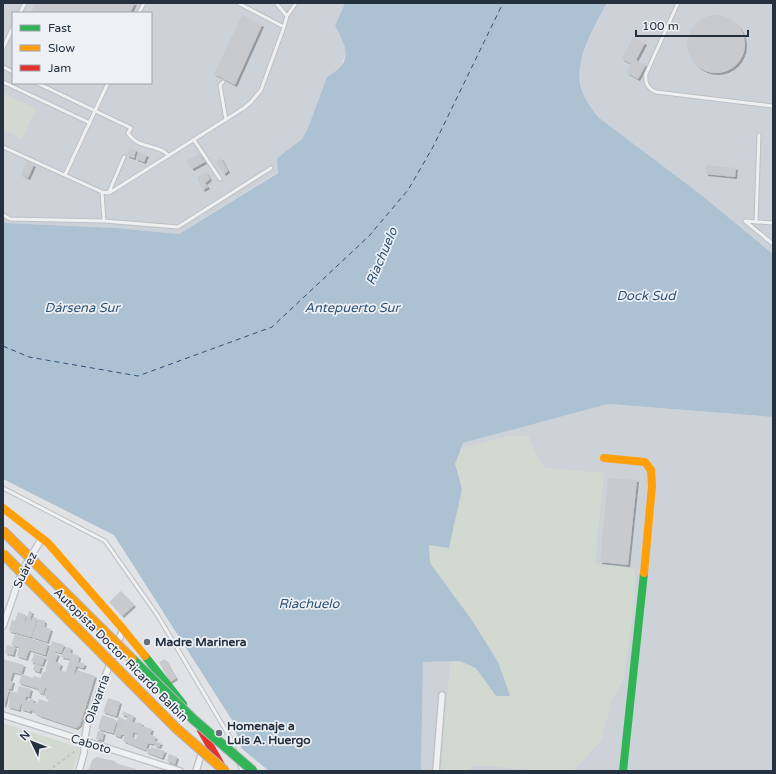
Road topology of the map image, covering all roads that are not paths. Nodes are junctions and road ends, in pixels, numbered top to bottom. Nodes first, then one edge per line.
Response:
1 (25, 3) edge
2 (144, 3) edge
3 (238, 3) edge
4 (276, 3) edge
5 (296, 3) edge
6 (678, 3) edge
7 (20, 12) edge
8 (140, 12) edge
9 (287, 16) junction
10 (284, 28) junction
11 (12, 29) edge
12 (3, 48) edge
13 (3, 67) edge
14 (12, 72) edge
15 (3, 82) edge
16 (223, 82) dead end
17 (39, 84) edge
18 (108, 84) edge
19 (773, 106) edge
20 (95, 111) junction
21 (226, 120) junction
22 (90, 123) junction
23 (759, 135) dead end
24 (194, 140) junction
25 (3, 147) edge
26 (169, 156) junction
27 (124, 157) dead end
28 (271, 168) dead end
29 (65, 175) junction
30 (220, 179) dead end
31 (102, 192) junction
32 (109, 193) junction
33 (3, 215) edge
34 (104, 221) junction
35 (756, 222) junction
36 (773, 223) edge
37 (773, 244) edge
38 (604, 458) dead end
39 (3, 488) edge
40 (3, 508) edge
41 (3, 531) edge
42 (3, 538) edge
43 (42, 538) junction
44 (3, 554) edge
45 (28, 559) junction
46 (3, 626) edge
47 (123, 629) junction
48 (116, 648) junction
49 (442, 695) dead end
50 (3, 716) edge
51 (206, 738) junction
52 (85, 742) junction
53 (79, 771) edge
54 (180, 771) edge
55 (196, 771) edge
56 (224, 771) edge
57 (242, 771) edge
58 (253, 771) edge
59 (436, 771) edge
60 (624, 771) edge

1 - 7 lane
2 - 8 lane
3 - 10 lane
4 - 9 lane
5 - 9 lane
6 - 19 lane
9 - 10 lane
10 - 21 lane
11 - 12 lane
13 - 14 lane
15 - 22 lane
16 - 21 lane
17 - 20 lane
18 - 20 lane
20 - 22 lane
20 - 26 lane
21 - 24 lane
22 - 29 lane
23 - 35 lane
24 - 26 lane
24 - 30 lane
25 - 29 lane
26 - 32 lane
27 - 32 lane
28 - 34 lane
29 - 31 lane
31 - 32 lane
31 - 34 lane
33 - 34 lane
35 - 36 lane
35 - 37 lane
38 - 60 main road
39 - 57 lane
40 - 43 main road
41 - 58 main road, Autopista Doctor Ricardo Balbín, bridge
42 - 45 main road
43 - 45 street, Suárez
43 - 47 main road
44 - 56 main road, Autopista Doctor Ricardo Balbín, bridge
45 - 46 street, Suárez
45 - 48 main road
47 - 48 street, Olavarría
47 - 51 main road
48 - 51 main road
48 - 52 street, Olavarría
49 - 59 street
50 - 52 street, Caboto
51 - 55 street
51 - 56 main road
52 - 53 street, Olavarría
52 - 54 street, Caboto

